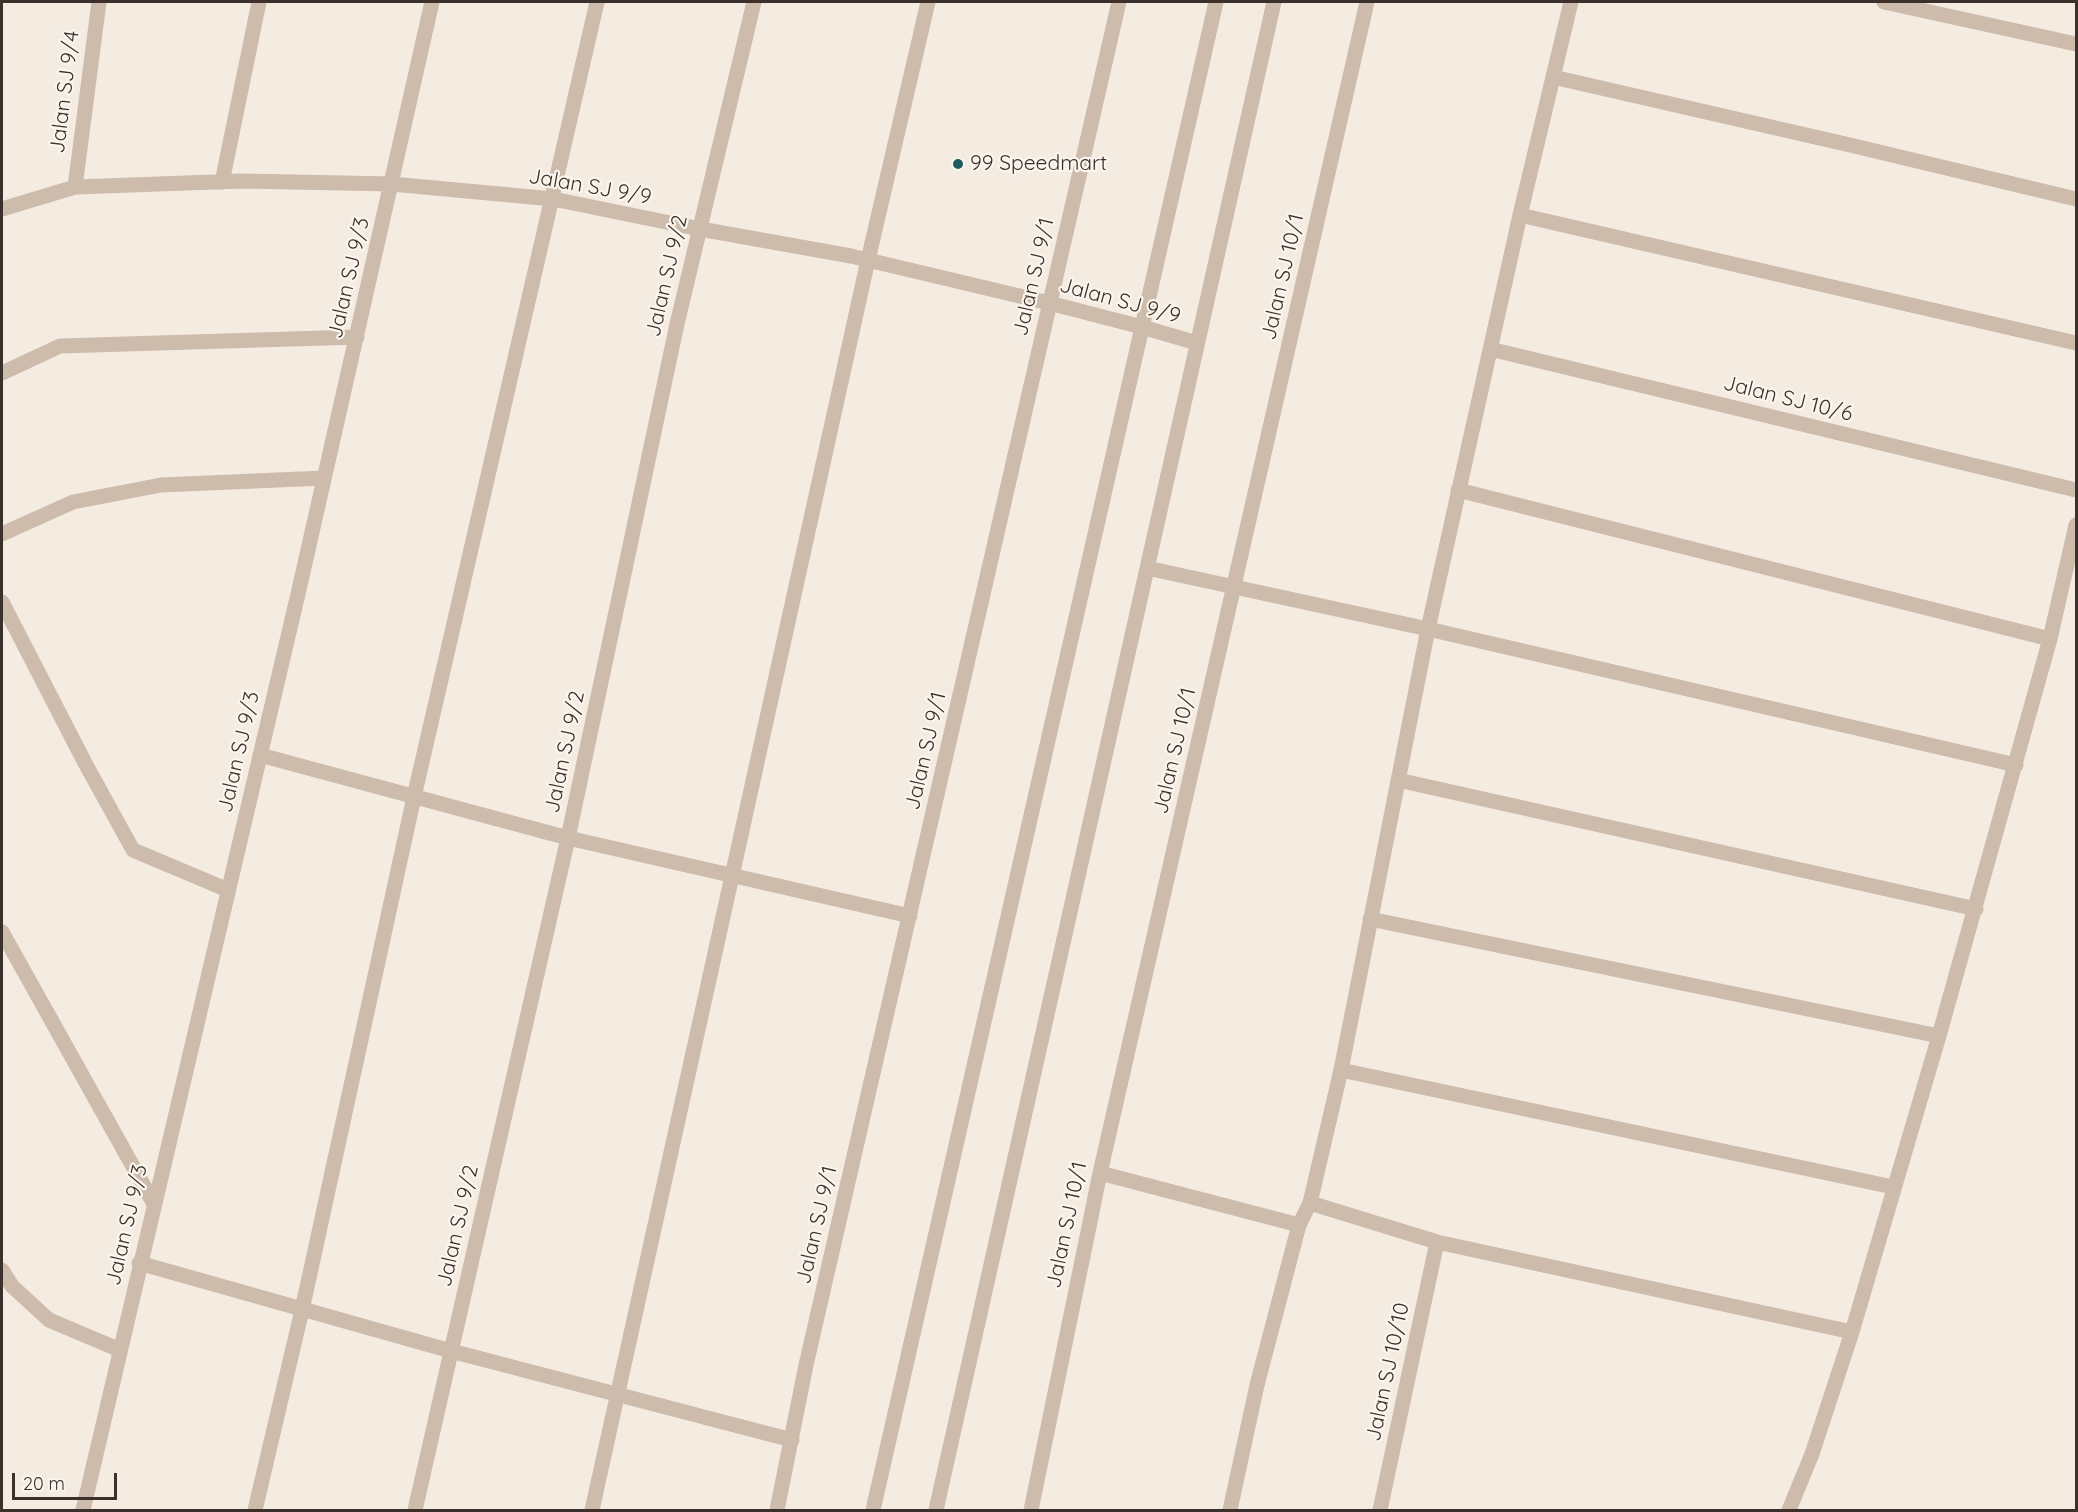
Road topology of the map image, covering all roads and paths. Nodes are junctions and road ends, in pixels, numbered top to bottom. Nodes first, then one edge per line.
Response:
1 (99, 2) edge
2 (259, 2) edge
3 (432, 2) edge
4 (597, 2) edge
5 (754, 2) edge
6 (928, 2) edge
7 (1119, 2) edge
8 (1216, 2) edge
9 (1274, 2) edge
10 (1367, 2) edge
11 (1571, 2) edge
12 (1884, 2) edge
13 (2076, 44) edge
14 (1553, 77) junction
15 (222, 182) junction
16 (392, 184) junction
17 (75, 187) junction
18 (553, 199) junction
19 (2076, 199) edge
20 (2, 209) edge
21 (1521, 214) junction
22 (700, 230) junction
23 (868, 261) junction
24 (1049, 303) junction
25 (1142, 327) junction
26 (357, 337) junction
27 (1197, 343) junction
28 (2076, 343) edge
29 (1490, 349) junction
30 (2, 373) edge
31 (324, 478) junction
32 (1458, 490) junction
33 (2076, 490) edge
34 (2076, 525) edge
35 (2, 534) edge
36 (1147, 568) junction
37 (1234, 587) junction
38 (2, 602) edge
39 (1428, 629) junction
40 (2050, 639) junction
41 (260, 754) junction
42 (2016, 765) junction
43 (1398, 780) junction
44 (414, 796) junction
45 (568, 838) junction
46 (733, 875) junction
47 (228, 890) junction
48 (1976, 909) junction
49 (910, 916) junction
50 (1370, 919) junction
51 (2, 932) edge
52 (1939, 1036) junction
53 (1341, 1070) junction
54 (1100, 1173) junction
55 (1893, 1187) junction
56 (1310, 1203) junction
57 (154, 1204) junction
58 (1299, 1225) junction
59 (1437, 1242) junction
60 (139, 1263) junction
61 (2, 1270) edge
62 (302, 1310) junction
63 (1852, 1332) junction
64 (120, 1350) junction
65 (451, 1351) junction
66 (618, 1395) junction
67 (792, 1440) junction
68 (83, 1510) edge
69 (255, 1510) edge
70 (416, 1510) edge
71 (592, 1510) edge
72 (777, 1510) edge
73 (873, 1510) edge
74 (936, 1510) edge
75 (1031, 1510) edge
76 (1230, 1510) edge
77 (1380, 1510) edge
78 (1789, 1510) edge

1 - 17 street, Jalan SJ 9/4
2 - 15 street
3 - 16 street, Jalan SJ 9/3
4 - 18 street
5 - 22 street, Jalan SJ 9/2
6 - 23 street
7 - 24 street, Jalan SJ 9/1
8 - 25 street
9 - 27 street
10 - 37 street, Jalan SJ 10/1
11 - 14 street
12 - 13 street
14 - 19 street
14 - 21 street
15 - 16 street, Jalan SJ 9/9
15 - 17 street, Jalan SJ 9/9
16 - 18 street, Jalan SJ 9/9
16 - 26 street, Jalan SJ 9/3
17 - 20 street, Jalan SJ 9/9
18 - 22 street, Jalan SJ 9/9
18 - 44 street
21 - 28 street
21 - 29 street
22 - 23 street, Jalan SJ 9/9
22 - 45 street, Jalan SJ 9/2
23 - 24 street, Jalan SJ 9/9
23 - 46 street
24 - 25 street, Jalan SJ 9/9
24 - 49 street, Jalan SJ 9/1
25 - 27 street, Jalan SJ 9/9
25 - 73 street
26 - 30 street
26 - 31 street, Jalan SJ 9/3
27 - 36 street
29 - 32 street
29 - 33 street, Jalan SJ 10/6
31 - 35 street
31 - 41 street, Jalan SJ 9/3
32 - 39 street
32 - 40 street
34 - 40 street
36 - 37 street
36 - 74 street
37 - 39 street
37 - 54 street, Jalan SJ 10/1
38 - 47 street
39 - 42 street
39 - 43 street
40 - 42 street
41 - 44 street
41 - 47 street, Jalan SJ 9/3
42 - 48 street
43 - 48 street
43 - 50 street
44 - 45 street
44 - 62 street
45 - 46 street
45 - 65 street, Jalan SJ 9/2
46 - 49 street
46 - 66 street
47 - 57 street, Jalan SJ 9/3
48 - 52 street
49 - 67 street, Jalan SJ 9/1
50 - 52 street
50 - 53 street
51 - 57 street
52 - 55 street
53 - 55 street
53 - 56 street
54 - 58 street
54 - 75 street, Jalan SJ 10/1
55 - 63 street
56 - 58 street
56 - 59 street
57 - 60 street, Jalan SJ 9/3
58 - 76 street
59 - 63 street
59 - 77 street, Jalan SJ 10/10
60 - 62 street
60 - 64 street, Jalan SJ 9/3
61 - 64 street
62 - 65 street
62 - 69 street
63 - 78 street
64 - 68 street, Jalan SJ 9/3
65 - 66 street
65 - 70 street, Jalan SJ 9/2
66 - 67 street
66 - 71 street
67 - 72 street, Jalan SJ 9/1

